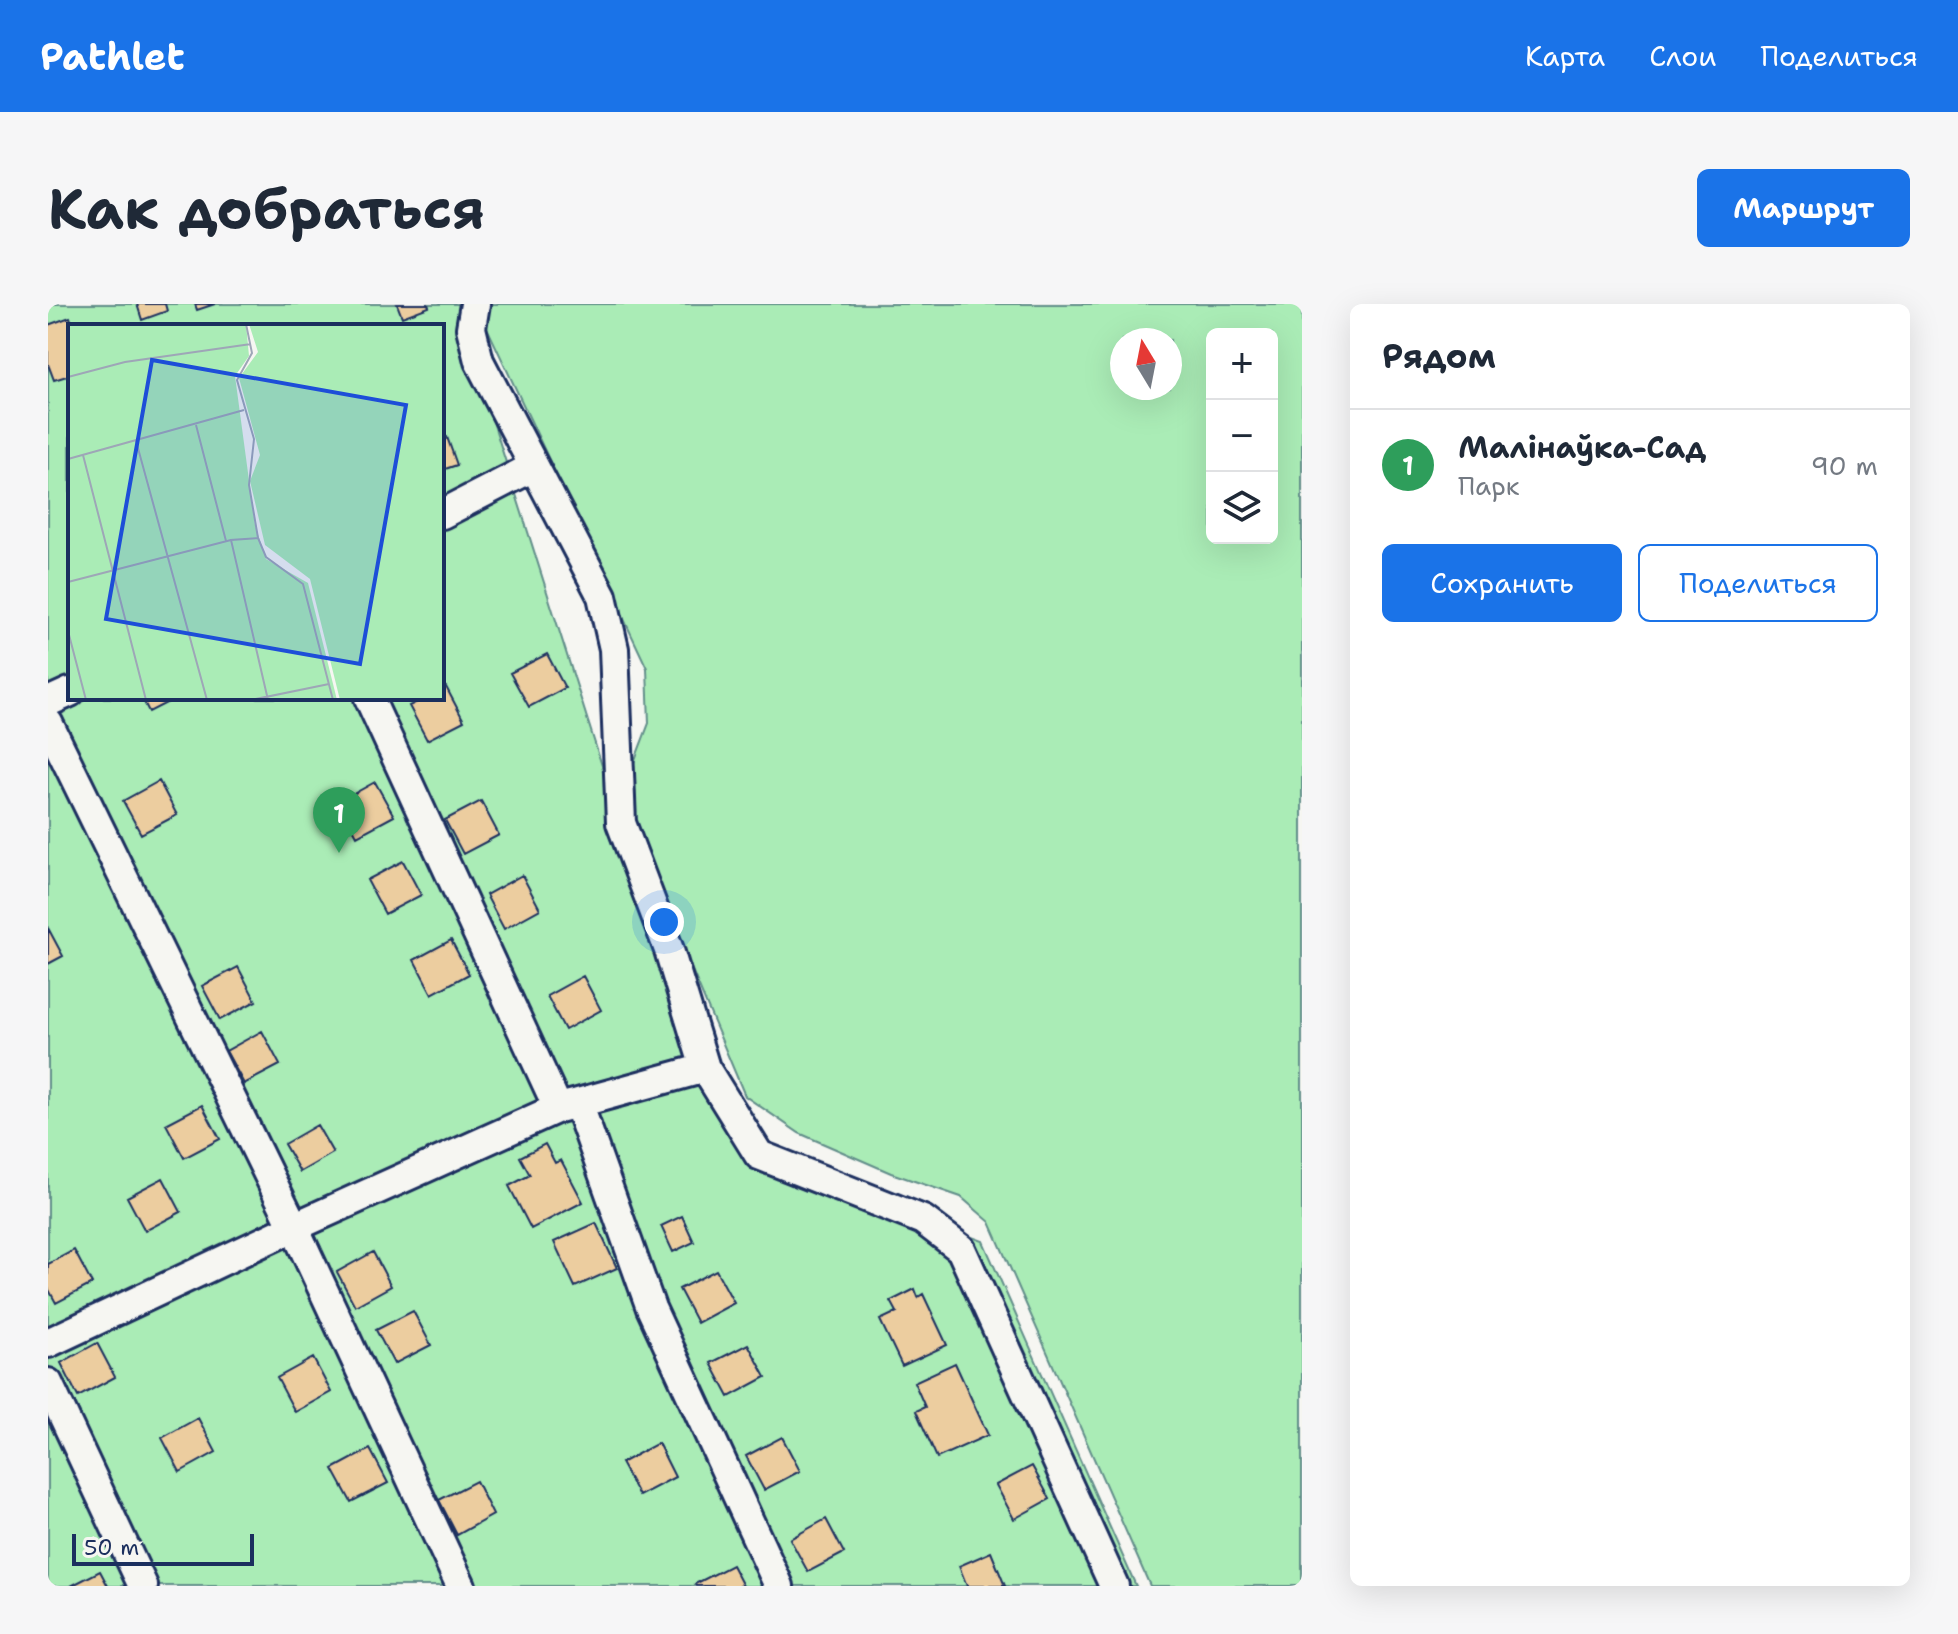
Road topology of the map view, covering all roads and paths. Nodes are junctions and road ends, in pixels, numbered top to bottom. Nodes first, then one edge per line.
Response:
1 (475, 304) edge
2 (533, 467) junction
3 (444, 513) edge
4 (68, 693) edge
5 (370, 700) edge
6 (48, 702) edge
7 (48, 723) edge
8 (705, 1068) junction
9 (568, 1105) junction
10 (294, 1227) junction
11 (48, 1343) edge
12 (48, 1383) edge
13 (143, 1586) edge
14 (461, 1586) edge
15 (779, 1586) edge
16 (1114, 1586) edge

1 - 2 street
2 - 3 street
2 - 8 street
4 - 6 street
5 - 9 street
7 - 10 street
8 - 9 street
8 - 16 street
9 - 10 street
9 - 15 street
10 - 11 street
10 - 14 street
12 - 13 street

